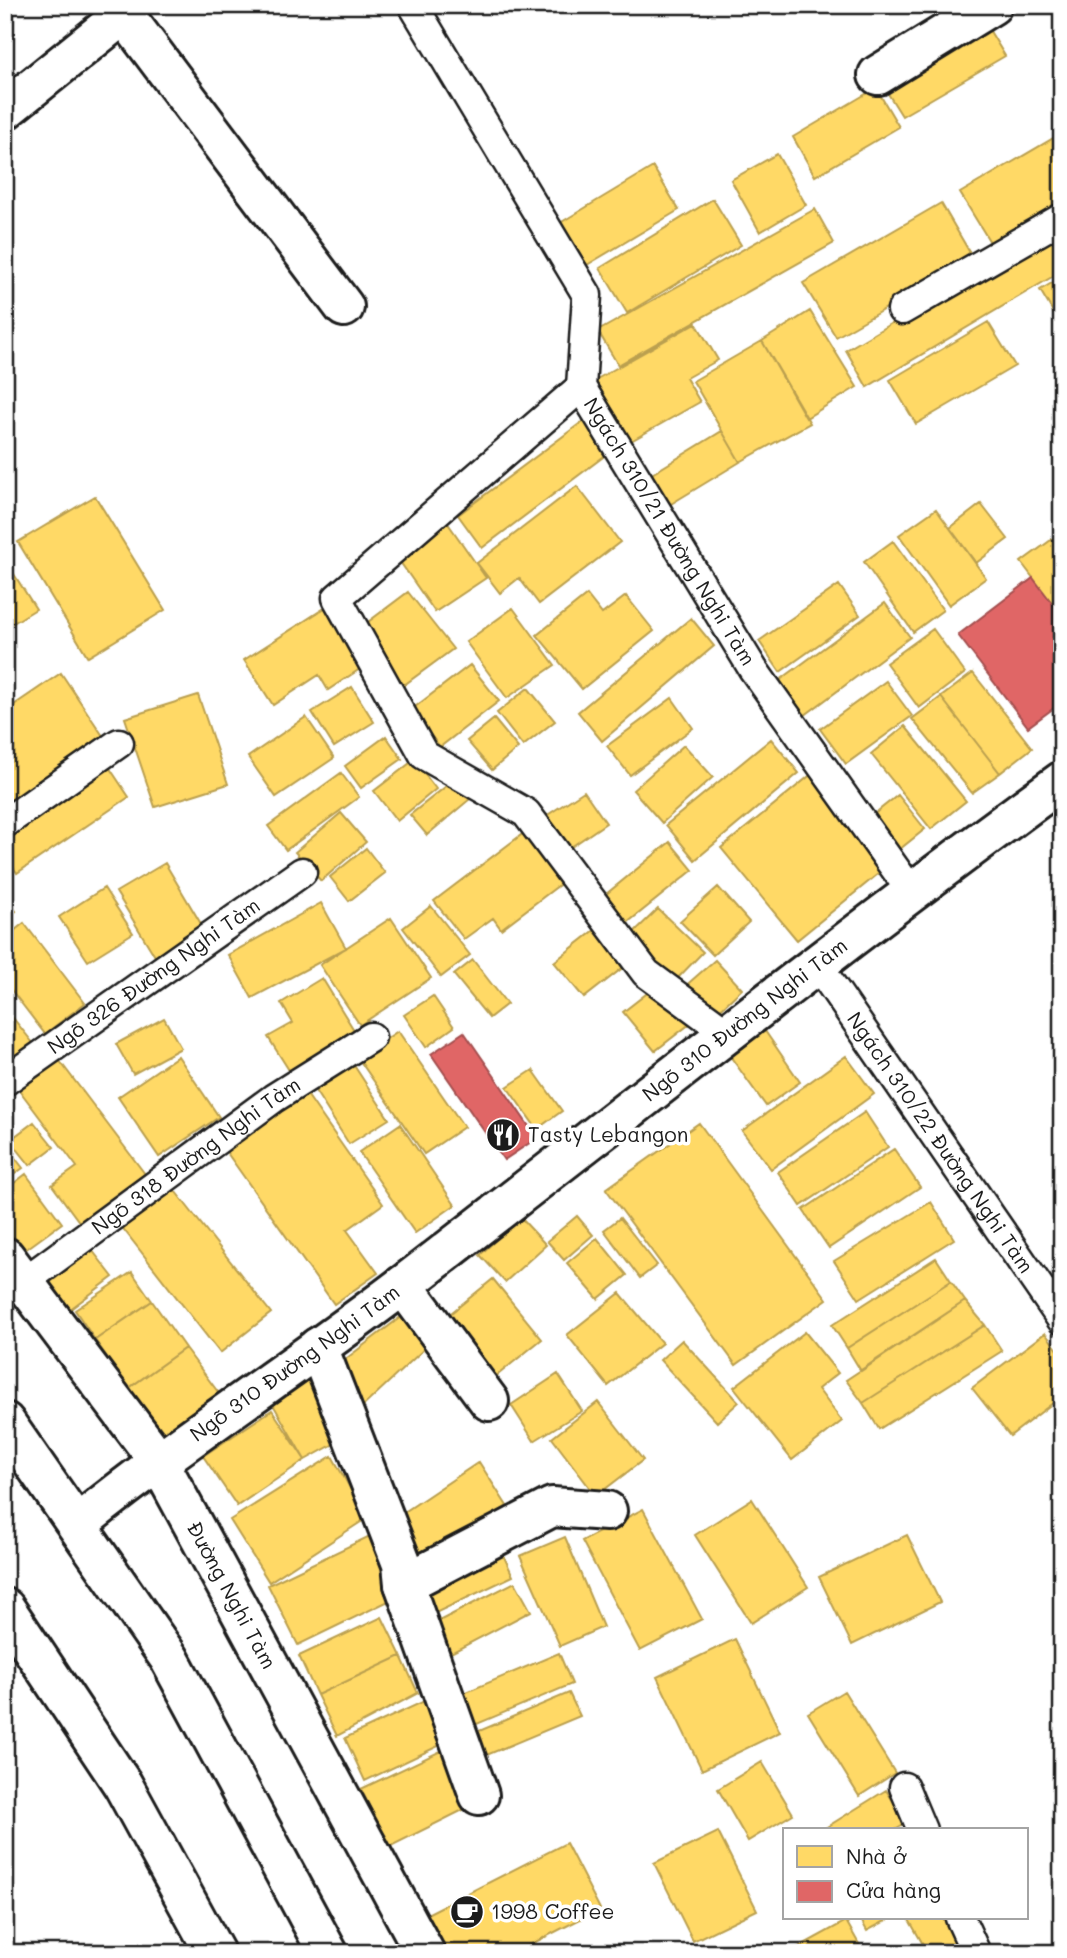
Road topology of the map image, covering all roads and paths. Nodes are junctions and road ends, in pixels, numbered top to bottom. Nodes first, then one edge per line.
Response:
1 (413, 5) edge
2 (992, 5) edge
3 (121, 10) edge
4 (878, 75) dead end
5 (5, 110) edge
6 (1062, 218) edge
7 (344, 307) dead end
8 (902, 310) dead end
9 (581, 387) junction
10 (119, 743) dead end
11 (1062, 781) edge
12 (5, 824) edge
13 (302, 872) dead end
14 (911, 891) junction
15 (817, 964) junction
16 (726, 1032) junction
17 (371, 1037) dead end
18 (5, 1081) edge
19 (15, 1269) edge
20 (403, 1284) junction
21 (1062, 1320) edge
22 (318, 1347) junction
23 (489, 1401) dead end
24 (5, 1422) edge
25 (158, 1460) junction
26 (607, 1511) dead end
27 (78, 1524) junction
28 (404, 1584) junction
29 (5, 1608) edge
30 (904, 1787) dead end
31 (479, 1795) dead end
32 (921, 1828) edge
33 (961, 1920) edge
34 (215, 1953) edge
35 (328, 1953) edge
36 (425, 1953) edge
37 (976, 1953) edge

1 - 9 lane, Ngách 310/21 Đường Nghi Tàm
2 - 4 street
3 - 5 street
3 - 7 street
6 - 8 lane
9 - 14 lane, Ngách 310/21 Đường Nghi Tàm
9 - 16 lane
10 - 12 lane
11 - 14 street, Ngõ 310 Đường Nghi Tàm
13 - 18 lane, Ngõ 326 Đường Nghi Tàm
14 - 15 street, Ngõ 310 Đường Nghi Tàm
15 - 16 street, Ngõ 310 Đường Nghi Tàm
15 - 21 lane, Ngách 310/22 Đường Nghi Tàm
16 - 20 street, Ngõ 310 Đường Nghi Tàm
17 - 19 lane, Ngõ 318 Đường Nghi Tàm
19 - 25 street, Đường Nghi Tàm
20 - 22 street, Ngõ 310 Đường Nghi Tàm
20 - 23 street
22 - 25 street, Ngõ 310 Đường Nghi Tàm
22 - 28 street
24 - 27 street
25 - 27 street, Ngõ 310 Đường Nghi Tàm
25 - 36 street, Đường Nghi Tàm
26 - 28 street
27 - 35 street
28 - 31 street
29 - 34 street
30 - 32 lane
33 - 37 lane

